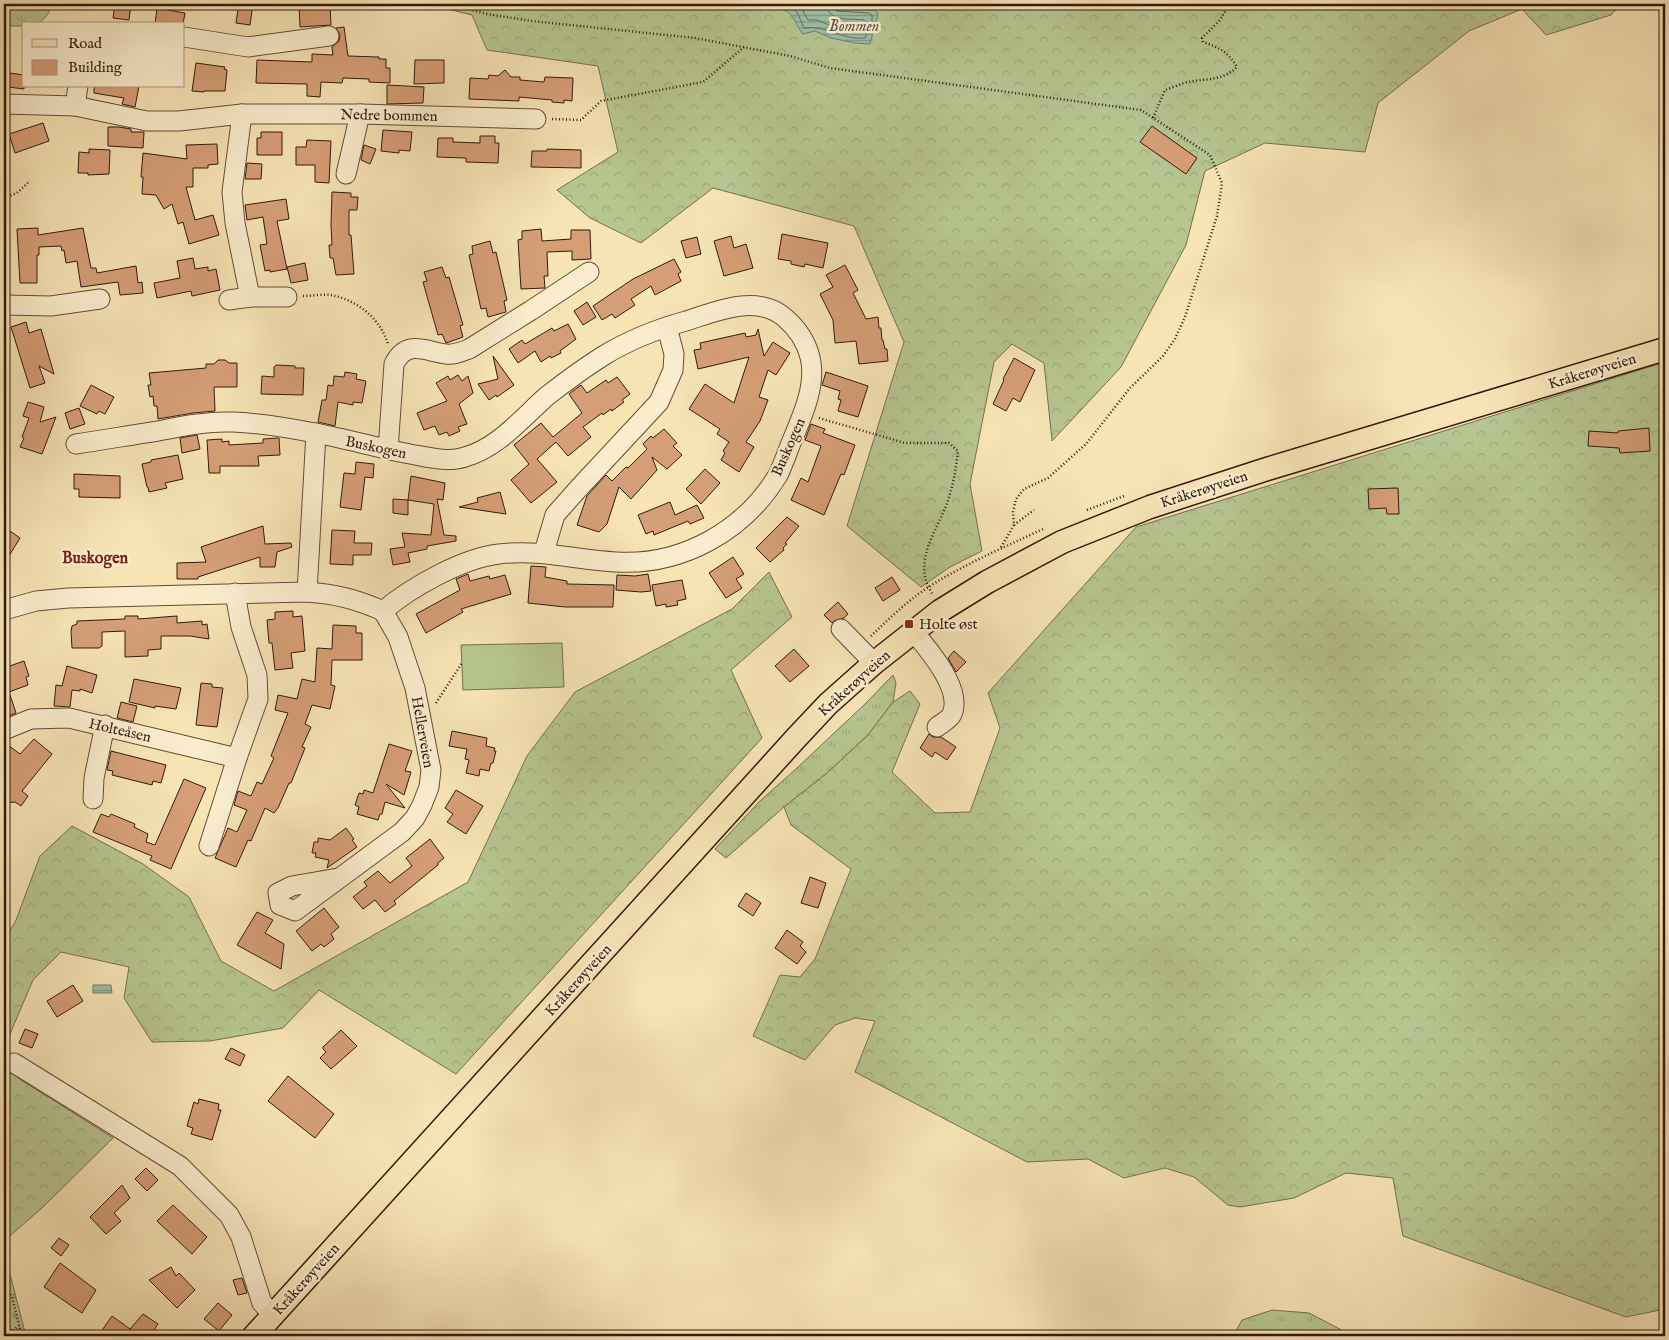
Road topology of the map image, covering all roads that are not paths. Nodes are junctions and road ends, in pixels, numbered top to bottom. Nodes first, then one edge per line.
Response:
1 (329, 36) dead end
2 (185, 37) edge
3 (78, 88) edge
4 (4, 104) edge
5 (75, 106) junction
6 (242, 114) junction
7 (360, 114) junction
8 (536, 119) road end
9 (346, 174) dead end
10 (589, 272) dead end
11 (250, 297) junction
12 (287, 297) road end
13 (100, 299) dead end
14 (229, 300) dead end
15 (4, 305) edge
16 (667, 327) junction
17 (1665, 349) edge
18 (316, 433) junction
19 (76, 444) dead end
20 (388, 450) junction
21 (544, 552) junction
22 (307, 592) junction
23 (234, 593) junction
24 (4, 610) edge
25 (383, 611) junction
26 (841, 629) dead end
27 (913, 631) junction
28 (874, 663) junction
29 (105, 726) junction
30 (937, 726) dead end
31 (4, 730) edge
32 (237, 758) junction
33 (93, 799) dead end
34 (210, 846) dead end
35 (338, 878) dead end
36 (14, 1063) dead end
37 (273, 1315) junction
38 (254, 1336) edge

1 - 2 street
3 - 5 street
4 - 5 street, Nedre bommen
5 - 6 street, Nedre bommen
6 - 7 street, Nedre bommen
6 - 11 street
7 - 8 street, Nedre bommen
7 - 9 street
10 - 20 street
11 - 12 street
11 - 14 street
13 - 15 street
16 - 20 street, Buskogen
16 - 21 street
16 - 21 street, Buskogen
17 - 27 main road, Kråkerøyveien
18 - 19 street, Buskogen
18 - 20 street, Buskogen
18 - 22 street
21 - 25 street, Buskogen
22 - 23 street
22 - 25 street
23 - 24 street
23 - 32 street
25 - 35 street, Hellerveien
26 - 28 street
27 - 28 main road, Kråkerøyveien
27 - 30 street
28 - 37 main road, Kråkerøyveien
29 - 31 street, Holteåsen
29 - 32 street, Holteåsen
29 - 33 street
32 - 34 street
36 - 37 street
37 - 38 main road, Kråkerøyveien

